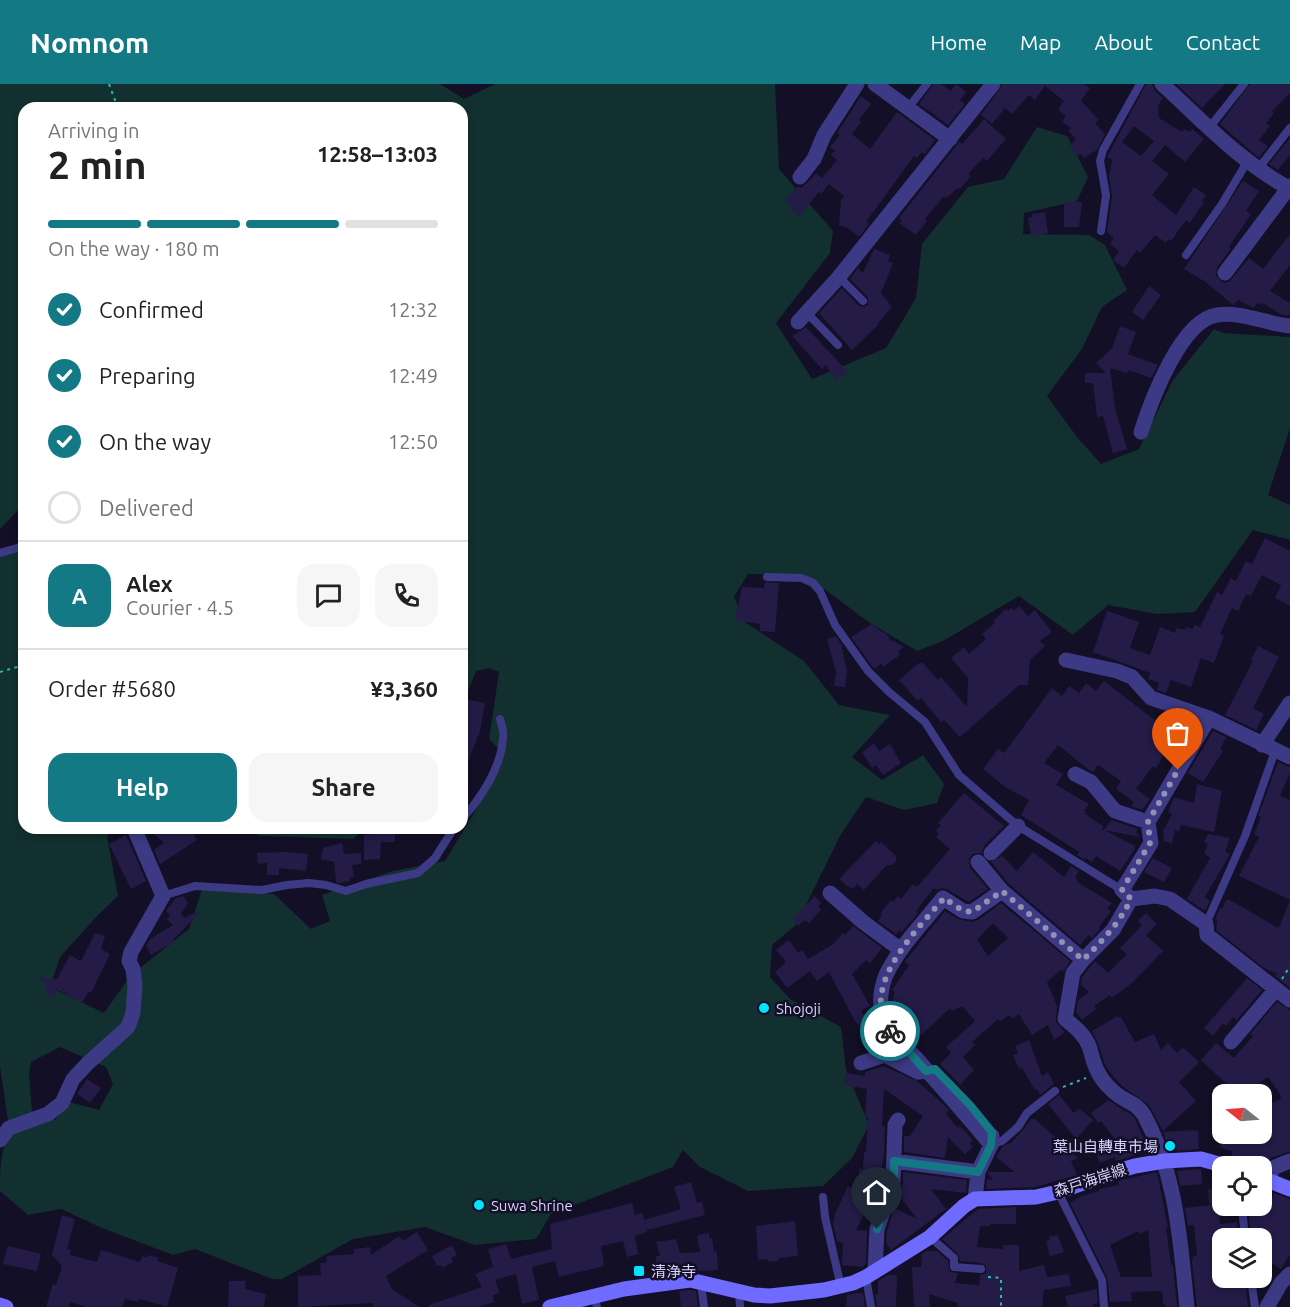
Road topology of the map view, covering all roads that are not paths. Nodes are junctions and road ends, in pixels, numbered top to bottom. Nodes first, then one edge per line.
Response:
1 (857, 84) edge
2 (875, 84) edge
3 (927, 84) edge
4 (993, 84) edge
5 (1140, 84) edge
6 (1162, 84) edge
7 (1244, 84) edge
8 (1179, 90) edge
9 (908, 108) junction
10 (1290, 128) edge
11 (1208, 129) junction
12 (950, 139) junction
13 (1252, 166) junction
14 (800, 177) dead end
15 (1289, 188) edge
16 (1101, 231) dead end
17 (1186, 255) dead end
18 (1224, 273) dead end
19 (839, 277) junction
20 (863, 301) dead end
21 (802, 318) joint
22 (1290, 326) edge
23 (838, 345) dead end
24 (1141, 432) dead end
25 (18, 548) edge
26 (0, 553) edge
27 (767, 578) dead end
28 (1066, 660) dead end
29 (1290, 703) edge
30 (1209, 718) junction
31 (500, 719) dead end
32 (1269, 748) junction
33 (1290, 758) edge
34 (1075, 774) dead end
35 (468, 812) edge
36 (1148, 822) junction
37 (1018, 826) junction
38 (137, 834) edge
39 (450, 834) edge
40 (991, 853) dead end
41 (978, 862) dead end
42 (1002, 891) junction
43 (830, 893) dead end
44 (1126, 894) junction
45 (163, 896) junction
46 (1206, 924) junction
47 (902, 950) junction
48 (1083, 960) junction
49 (1276, 989) junction
50 (1290, 1000) edge
51 (1230, 1042) dead end
52 (861, 1063) dead end
53 (926, 1071) junction
54 (1055, 1091) road end
55 (898, 1120) dead end
56 (0, 1140) edge
57 (991, 1145) junction
58 (894, 1161) junction
59 (1164, 1161) junction
60 (1290, 1161) edge
61 (1212, 1162) edge
62 (1272, 1170) edge
63 (978, 1172) junction
64 (1272, 1182) edge
65 (1290, 1189) edge
66 (1058, 1192) junction
67 (823, 1197) dead end
68 (975, 1199) junction
69 (930, 1237) junction
70 (981, 1269) road end
71 (870, 1274) junction
72 (1290, 1274) edge
73 (700, 1281) junction
74 (841, 1287) junction
75 (1252, 1288) edge
76 (739, 1291) junction
77 (595, 1301) edge
78 (777, 1301) edge
79 (0, 1305) edge
80 (555, 1306) edge
81 (6, 1307) edge
82 (704, 1307) edge
83 (740, 1307) edge
84 (871, 1307) edge
85 (1104, 1307) edge
86 (1186, 1307) edge
87 (1255, 1307) edge
88 (1267, 1307) edge

1 - 14 street
2 - 9 street
3 - 9 lane
4 - 12 street
5 - 16 lane
6 - 8 street
7 - 11 lane
8 - 11 street
9 - 12 street
10 - 13 lane
11 - 13 street
12 - 19 street
13 - 15 street
13 - 17 lane
15 - 18 street
19 - 20 lane
19 - 21 street
21 - 23 lane
22 - 24 street
25 - 26 lane
27 - 37 lane
28 - 30 street
29 - 32 street
30 - 32 street
30 - 36 street
31 - 35 lane
32 - 33 street
32 - 46 lane
34 - 36 street
36 - 44 street
37 - 40 street
37 - 44 lane
38 - 45 street
39 - 45 lane
41 - 42 street
42 - 47 street
42 - 48 street
43 - 47 street
44 - 46 street
44 - 48 street
45 - 56 street
46 - 49 street
47 - 53 street
48 - 59 street
49 - 50 street
49 - 51 street
52 - 53 street
53 - 57 street
54 - 57 lane
55 - 58 street
57 - 63 street
58 - 63 street
58 - 71 street
59 - 61 main road, 森戸海岸線
59 - 66 main road, 森戸海岸線
59 - 86 street
60 - 62 street
63 - 68 street
64 - 65 main road
66 - 68 main road, 森戸海岸線
66 - 85 lane
67 - 74 lane
68 - 69 main road
69 - 70 lane
69 - 71 main road
71 - 74 main road
71 - 84 lane
72 - 88 street
73 - 76 main road
73 - 77 main road
73 - 82 lane
74 - 78 main road
75 - 87 lane
76 - 78 main road
76 - 83 lane
77 - 80 main road
79 - 81 main road

